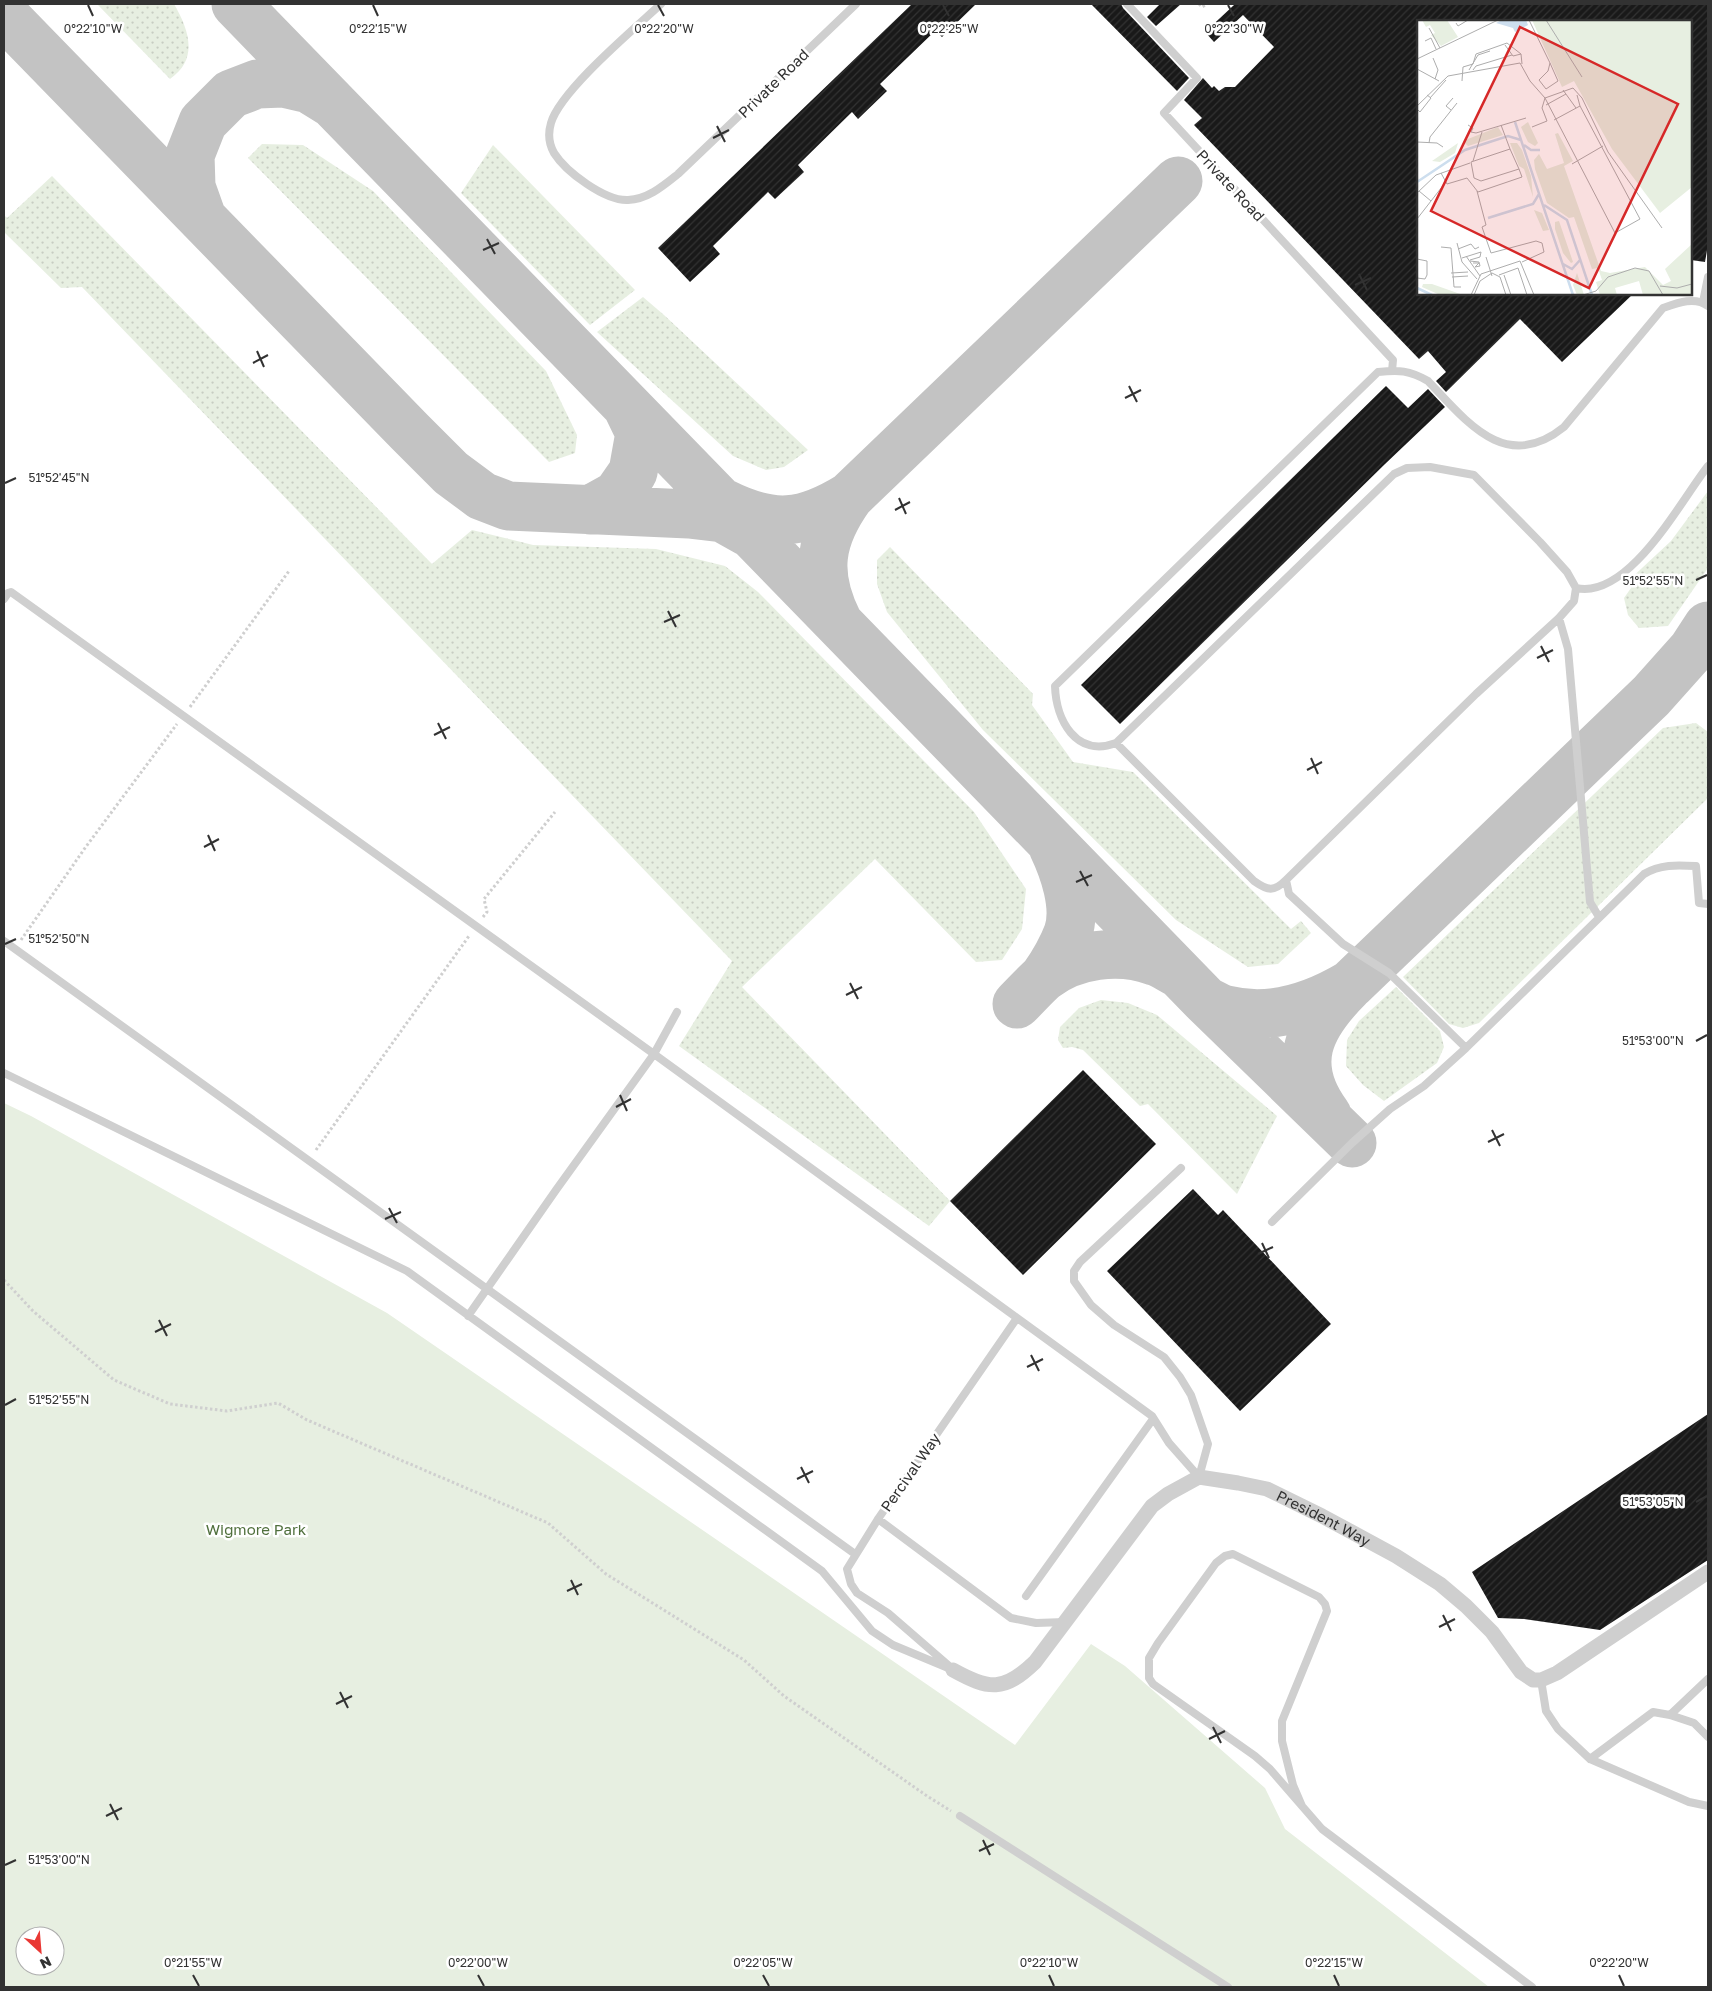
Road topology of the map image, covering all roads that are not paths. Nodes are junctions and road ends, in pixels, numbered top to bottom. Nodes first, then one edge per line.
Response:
1 (661, 4) edge
2 (856, 4) edge
3 (1127, 4) edge
4 (1708, 277) edge
5 (1706, 304) edge
6 (1392, 371) junction
7 (1708, 466) edge
8 (1576, 588) junction
9 (4, 598) edge
10 (1560, 618) junction
11 (1116, 743) junction
12 (1286, 880) junction
13 (1708, 904) edge
14 (1600, 917) junction
15 (4, 941) edge
16 (677, 1012) dead end
17 (1466, 1048) junction
18 (654, 1054) junction
19 (4, 1073) edge
20 (1181, 1168) dead end
21 (1272, 1222) dead end
22 (486, 1289) junction
23 (468, 1316) junction
24 (1017, 1318) junction
25 (1154, 1419) junction
26 (1199, 1477) junction
27 (878, 1519) junction
28 (855, 1554) junction
29 (1708, 1572) edge
30 (1026, 1596) dead end
31 (1065, 1622) junction
32 (953, 1670) junction
33 (1708, 1679) edge
34 (1541, 1680) junction
35 (1670, 1715) junction
36 (1708, 1737) edge
37 (1590, 1759) junction
38 (1302, 1806) junction
39 (1708, 1806) edge
40 (960, 1816) road end
41 (1228, 1987) edge
42 (1532, 1987) edge

1 - 2 lane, Private Road
3 - 6 lane, Private Road
4 - 5 lane
5 - 6 lane
6 - 11 lane
7 - 8 lane
8 - 10 lane
8 - 11 lane
9 - 18 lane
10 - 12 lane
10 - 14 lane
11 - 12 lane
12 - 17 lane
13 - 14 lane
14 - 17 lane
15 - 22 lane
16 - 18 lane
17 - 21 lane
18 - 22 lane
18 - 24 lane
19 - 23 lane
20 - 26 lane
22 - 23 lane
22 - 28 lane
23 - 32 lane
24 - 25 lane
24 - 27 lane, Percival Way
25 - 26 lane
25 - 30 lane
26 - 31 street
26 - 34 street, President Way
27 - 28 lane
27 - 31 lane, Percival Way
28 - 32 lane
29 - 34 street
31 - 32 street
33 - 35 lane
34 - 37 lane
35 - 36 lane
35 - 37 lane
37 - 39 lane
38 - 38 lane
38 - 42 lane
40 - 41 lane

